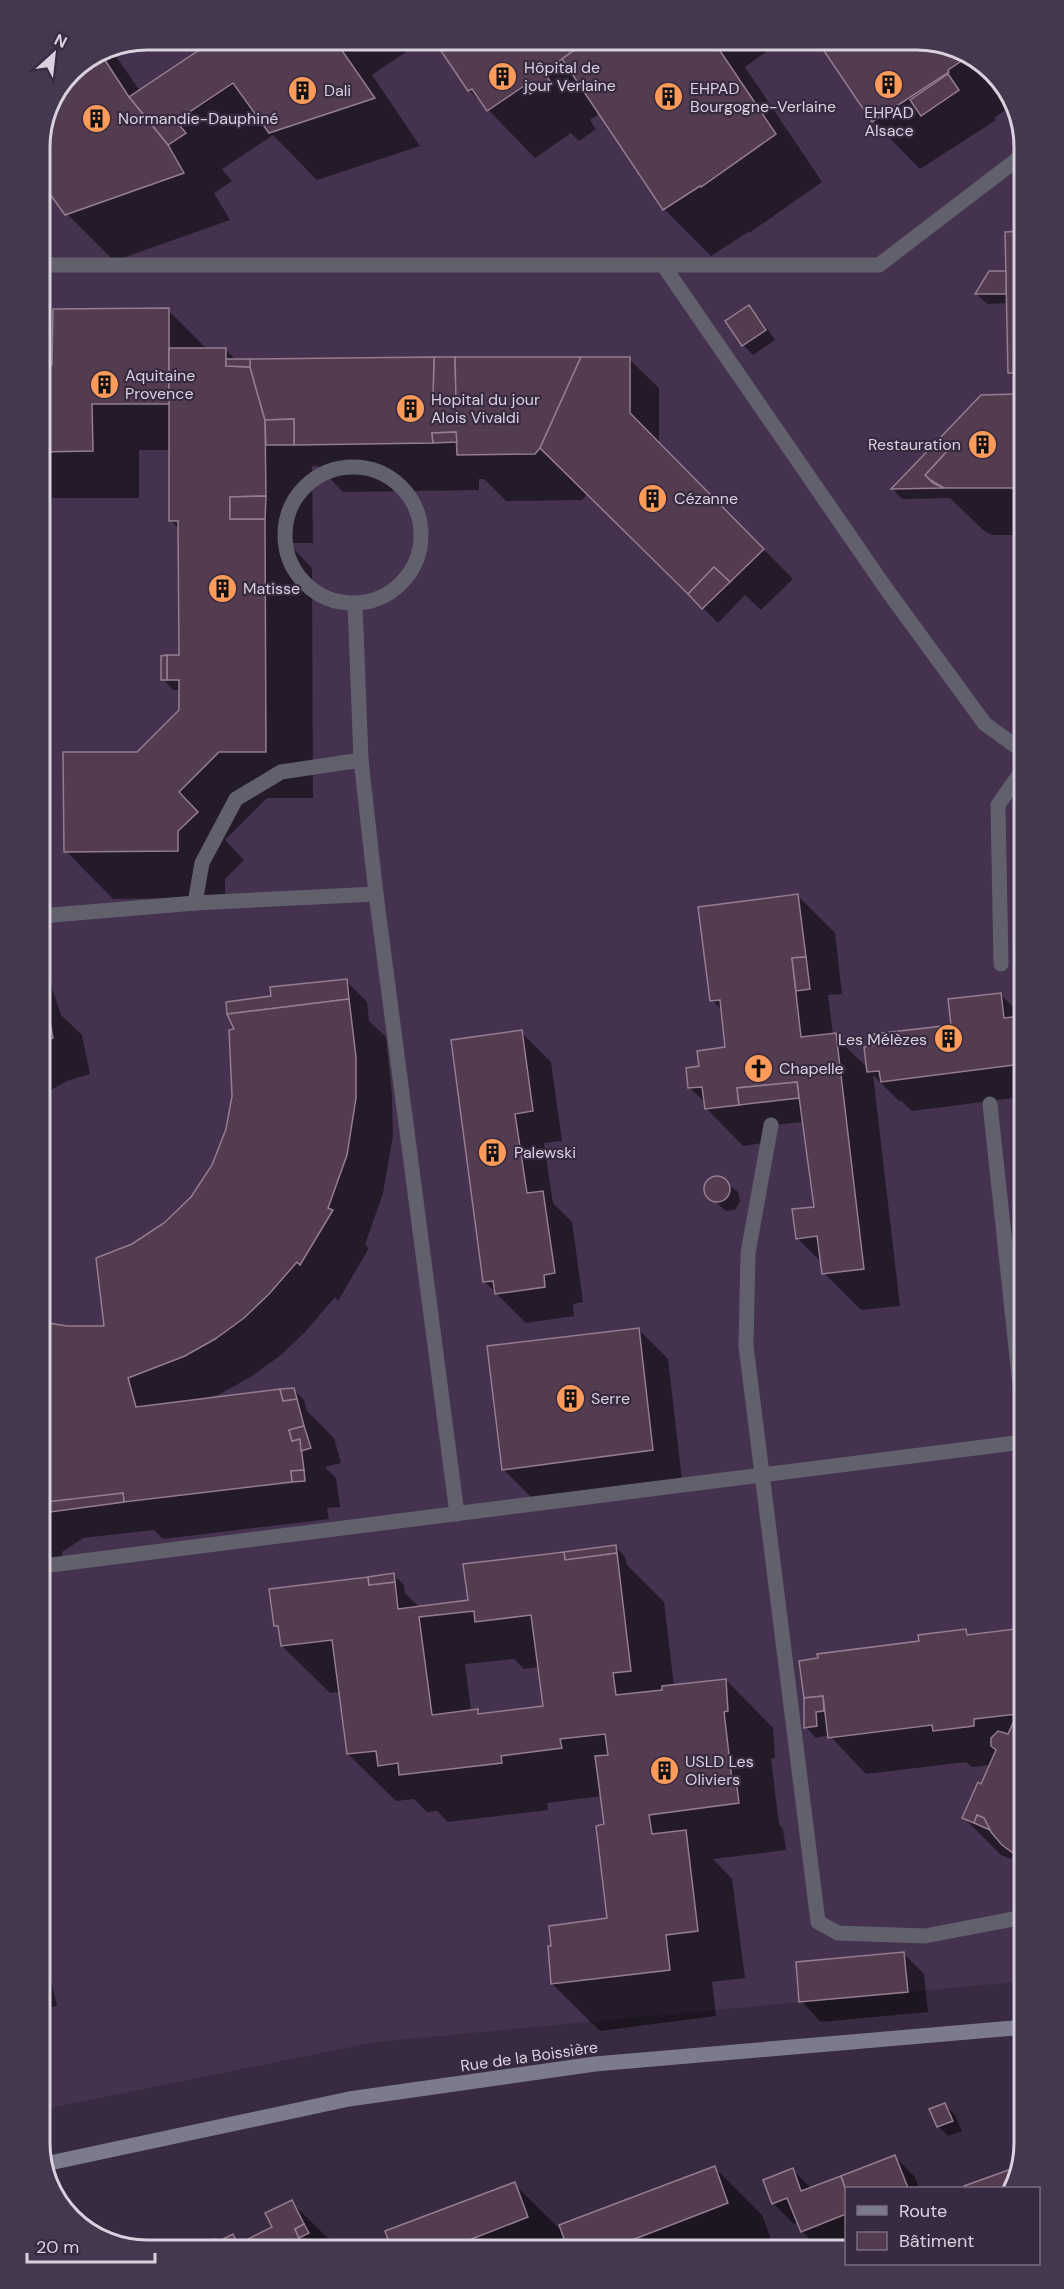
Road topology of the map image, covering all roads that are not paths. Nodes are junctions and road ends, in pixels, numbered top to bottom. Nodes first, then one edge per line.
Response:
1 (1014, 162) edge
2 (50, 264) edge
3 (663, 265) junction
4 (355, 604) junction
5 (1014, 745) edge
6 (361, 760) junction
7 (1014, 782) edge
8 (376, 894) junction
9 (195, 903) junction
10 (50, 915) edge
11 (1001, 964) dead end
12 (990, 1104) dead end
13 (771, 1125) dead end
14 (1014, 1329) edge
15 (1014, 1443) edge
16 (764, 1475) junction
17 (457, 1514) junction
18 (50, 1565) edge
19 (1014, 1919) edge
20 (1014, 2028) edge
21 (51, 2163) edge

1 - 3 lane
2 - 3 lane
3 - 5 lane
4 - 4 lane
4 - 6 lane
6 - 8 lane
6 - 9 lane
7 - 11 lane
8 - 9 lane
8 - 17 lane
9 - 10 lane
12 - 14 lane
13 - 16 lane
15 - 16 lane
16 - 17 lane
16 - 19 lane
17 - 18 lane
20 - 21 main road, Rue de la Boissière

